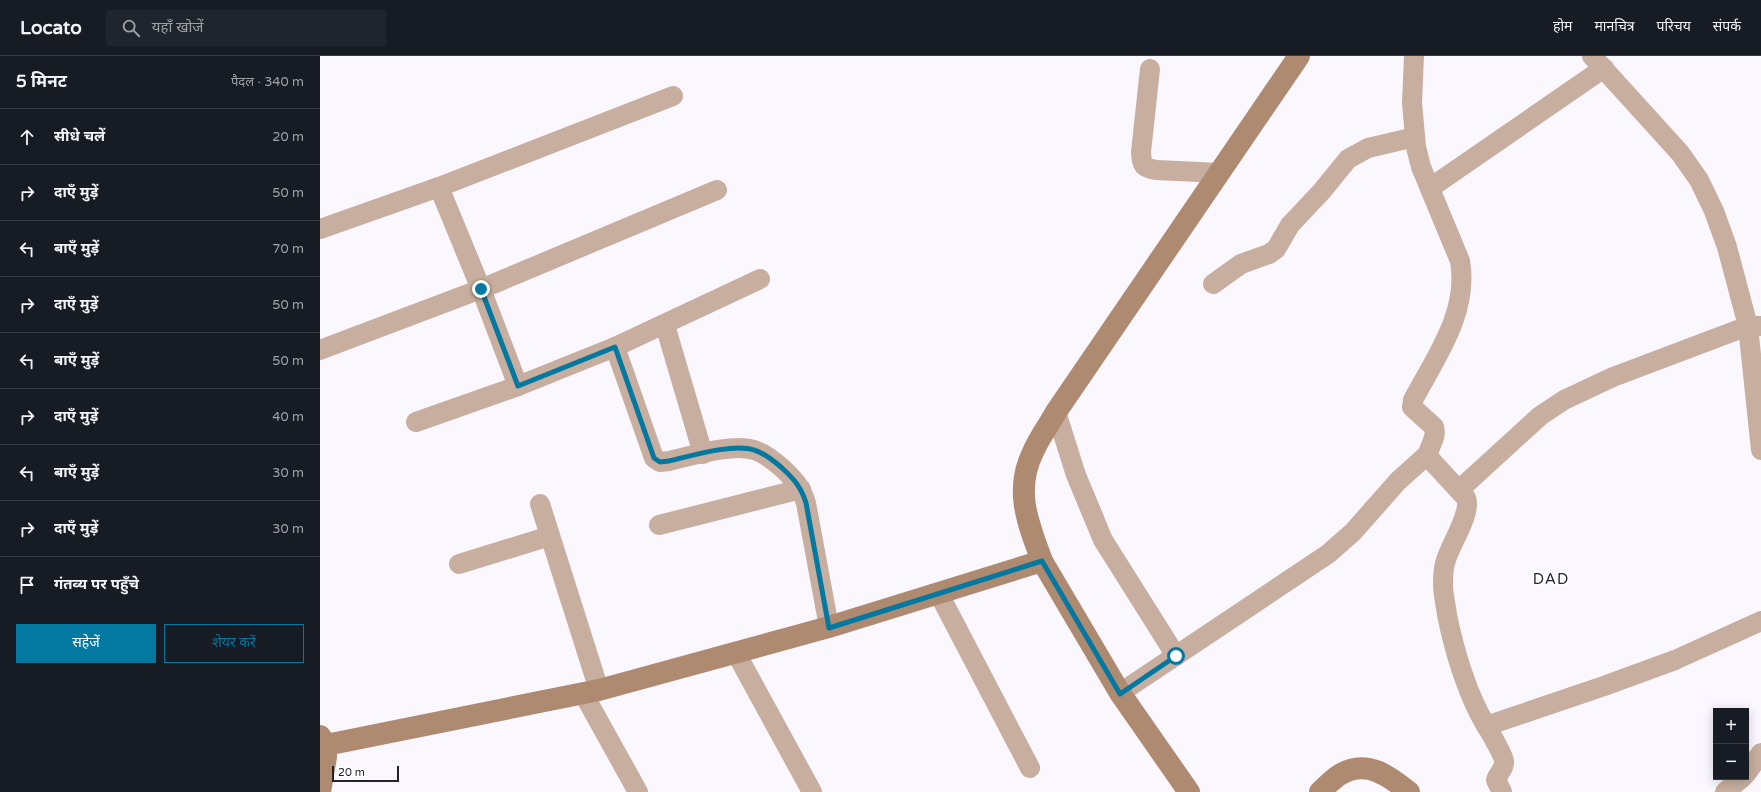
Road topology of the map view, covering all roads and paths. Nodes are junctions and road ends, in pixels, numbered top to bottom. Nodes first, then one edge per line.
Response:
1 (1299, 56) edge
2 (1414, 56) edge
3 (1598, 62) edge
4 (1150, 69) dead end
5 (673, 96) dead end
6 (1415, 137) junction
7 (1219, 173) junction
8 (439, 187) junction
9 (1430, 188) junction
10 (717, 190) dead end
11 (320, 229) edge
12 (760, 279) dead end
13 (1213, 284) dead end
14 (481, 289) junction
15 (665, 325) junction
16 (1755, 326) edge
17 (615, 347) junction
18 (320, 350) edge
19 (518, 386) junction
20 (1056, 412) junction
21 (416, 422) dead end
22 (1761, 450) edge
23 (703, 454) junction
24 (1428, 454) junction
25 (801, 489) junction
26 (1459, 490) junction
27 (540, 504) dead end
28 (659, 525) dead end
29 (550, 536) junction
30 (1042, 561) junction
31 (459, 564) dead end
32 (939, 594) junction
33 (1761, 621) edge
34 (829, 628) junction
35 (736, 653) junction
36 (1176, 656) junction
37 (591, 691) junction
38 (1120, 694) junction
39 (1486, 726) junction
40 (323, 740) edge
41 (1761, 753) edge
42 (1030, 768) dead end
43 (1749, 770) edge
44 (1739, 780) edge
45 (320, 792) edge
46 (638, 792) edge
47 (812, 792) edge
48 (1189, 792) edge
49 (1320, 792) edge
50 (1409, 792) edge
51 (1502, 792) edge
52 (1725, 792) edge

1 - 7 street
2 - 6 street
3 - 9 street
3 - 16 street
4 - 7 street
5 - 8 street
6 - 9 street
6 - 13 street
7 - 20 street
8 - 11 street
8 - 14 street
9 - 24 street
10 - 14 street
12 - 15 street
14 - 18 street
14 - 19 street
15 - 17 street
15 - 23 street
16 - 22 street
16 - 26 street
17 - 19 street
17 - 23 street
19 - 21 street
20 - 30 street
20 - 36 street
23 - 25 street
24 - 26 street
24 - 36 street
25 - 28 street
25 - 34 street
26 - 39 street
27 - 29 street
29 - 31 street
29 - 37 street
30 - 32 street
30 - 38 street
32 - 34 street
32 - 42 street
33 - 39 street
34 - 35 street
35 - 37 street
35 - 47 street
36 - 38 street
37 - 40 street
37 - 46 street
38 - 48 street
39 - 51 street
40 - 45 street
41 - 43 street
44 - 52 street
49 - 50 street

